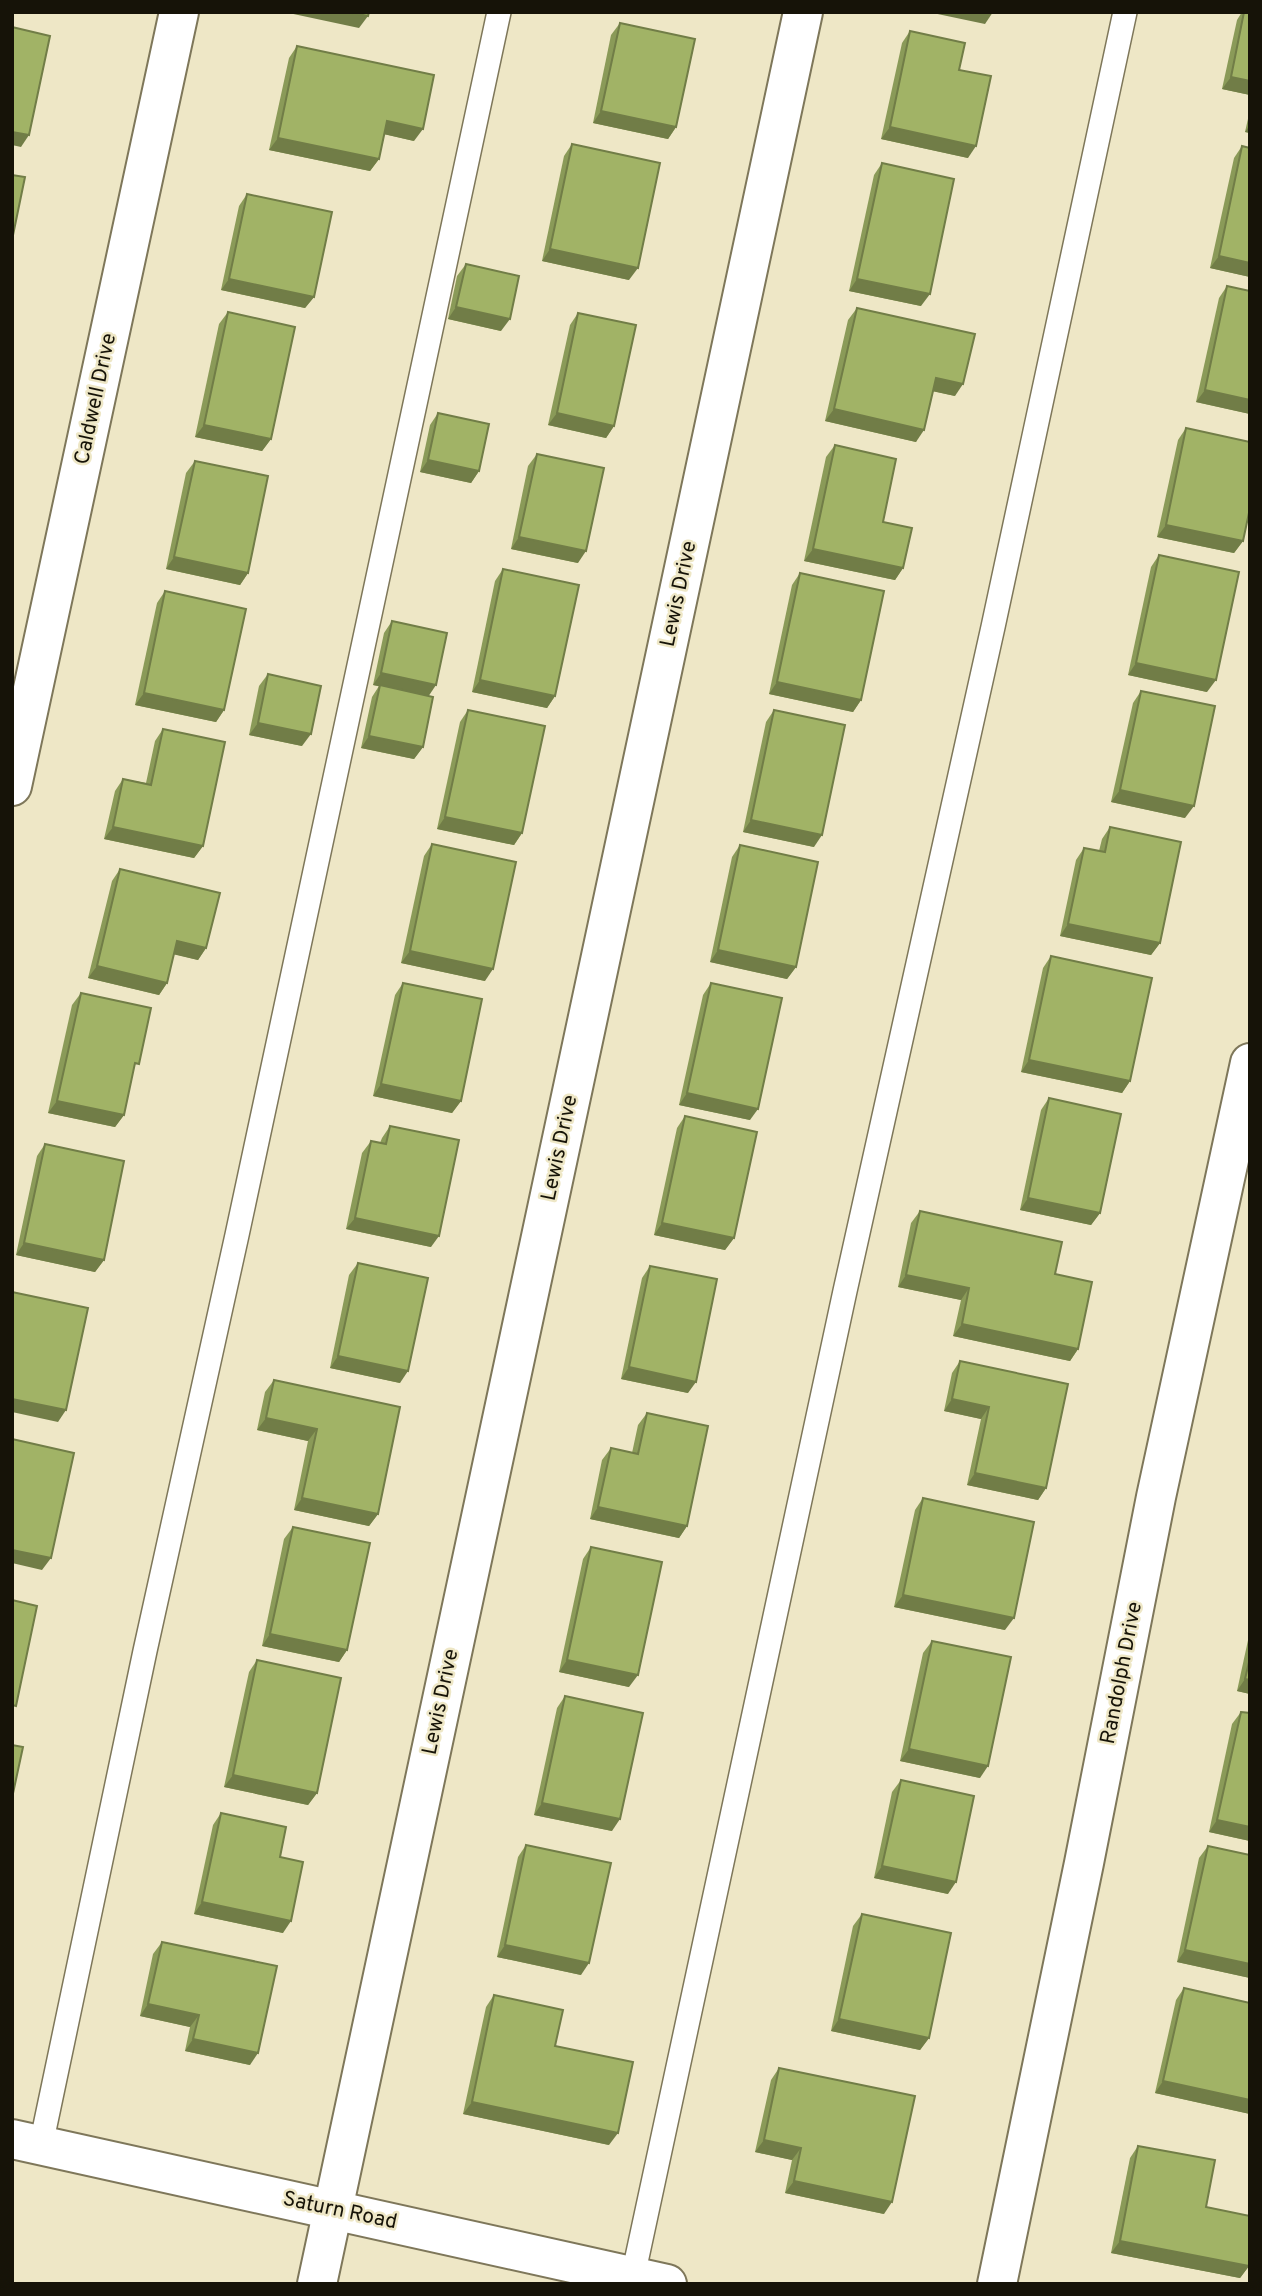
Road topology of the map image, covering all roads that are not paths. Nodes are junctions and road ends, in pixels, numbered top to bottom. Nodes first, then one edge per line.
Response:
1 (179, 12) edge
2 (499, 12) edge
3 (803, 12) edge
4 (1125, 12) edge
5 (12, 786) edge
6 (1250, 1063) edge
7 (27, 2142) edge
8 (333, 2209) junction
9 (650, 2280) edge
10 (317, 2284) edge
11 (997, 2284) edge

1 - 5 street, Caldwell Drive
2 - 7 lane
3 - 8 street, Lewis Drive
4 - 9 lane
6 - 11 street, Randolph Drive
7 - 8 street, Saturn Road
8 - 9 street, Saturn Road
8 - 10 street, Lewis Drive

